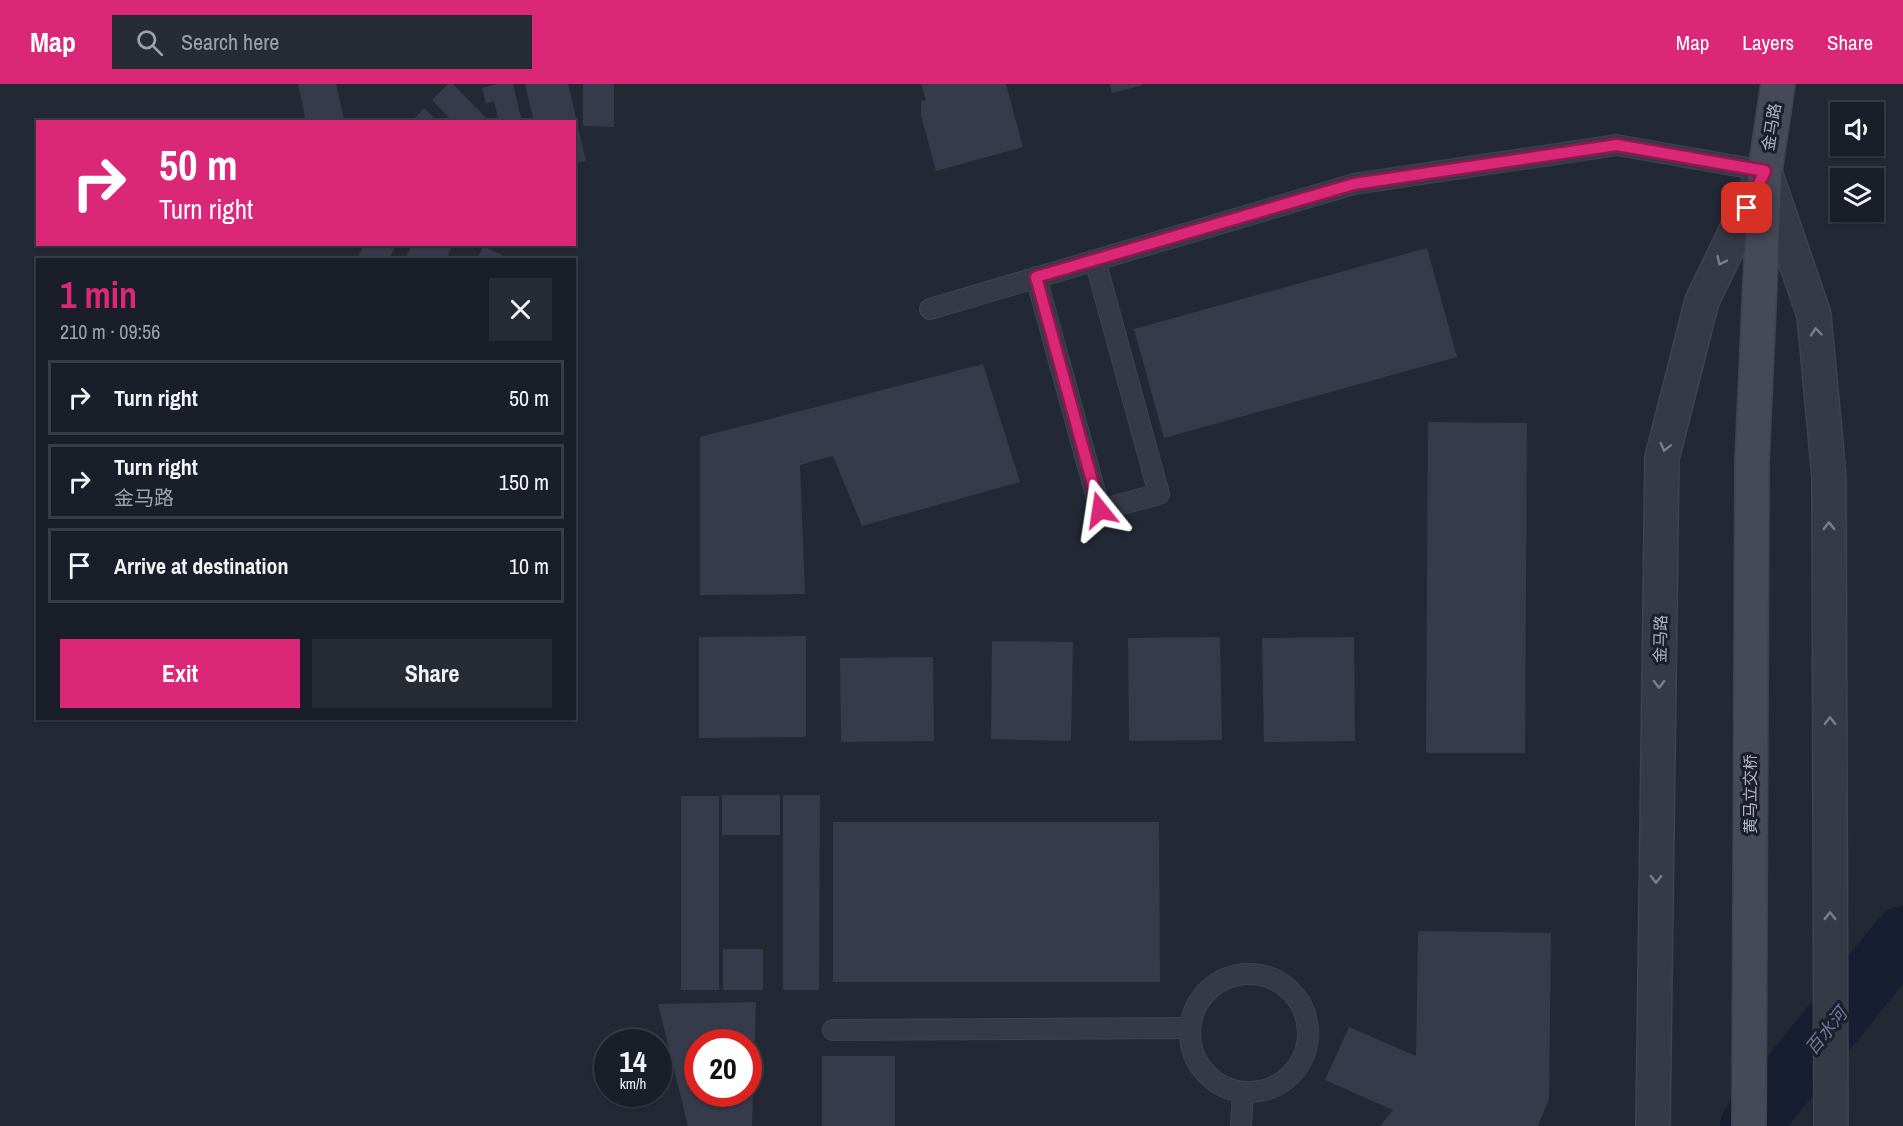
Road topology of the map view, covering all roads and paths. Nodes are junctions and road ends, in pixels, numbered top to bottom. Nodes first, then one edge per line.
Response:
1 (1778, 84) edge
2 (1765, 171) junction
3 (1095, 260) junction
4 (1036, 277) junction
5 (930, 309) dead end
6 (1752, 462) joint
7 (1190, 1028) junction
8 (833, 1029) dead end
9 (1243, 1092) junction
10 (1241, 1126) edge
11 (1653, 1126) edge
12 (1749, 1126) edge
13 (1831, 1126) edge

1 - 2 main road, 金马路
2 - 3 lane
2 - 6 main road, 金马路
2 -> 11 street, 金马路
13 -> 2 street, 金马路
3 - 4 lane
3 - 4 lane
4 - 5 lane
6 - 12 main road, 黄马立交桥
7 - 8 lane
7 - 9 lane
7 - 9 lane
9 - 10 lane

